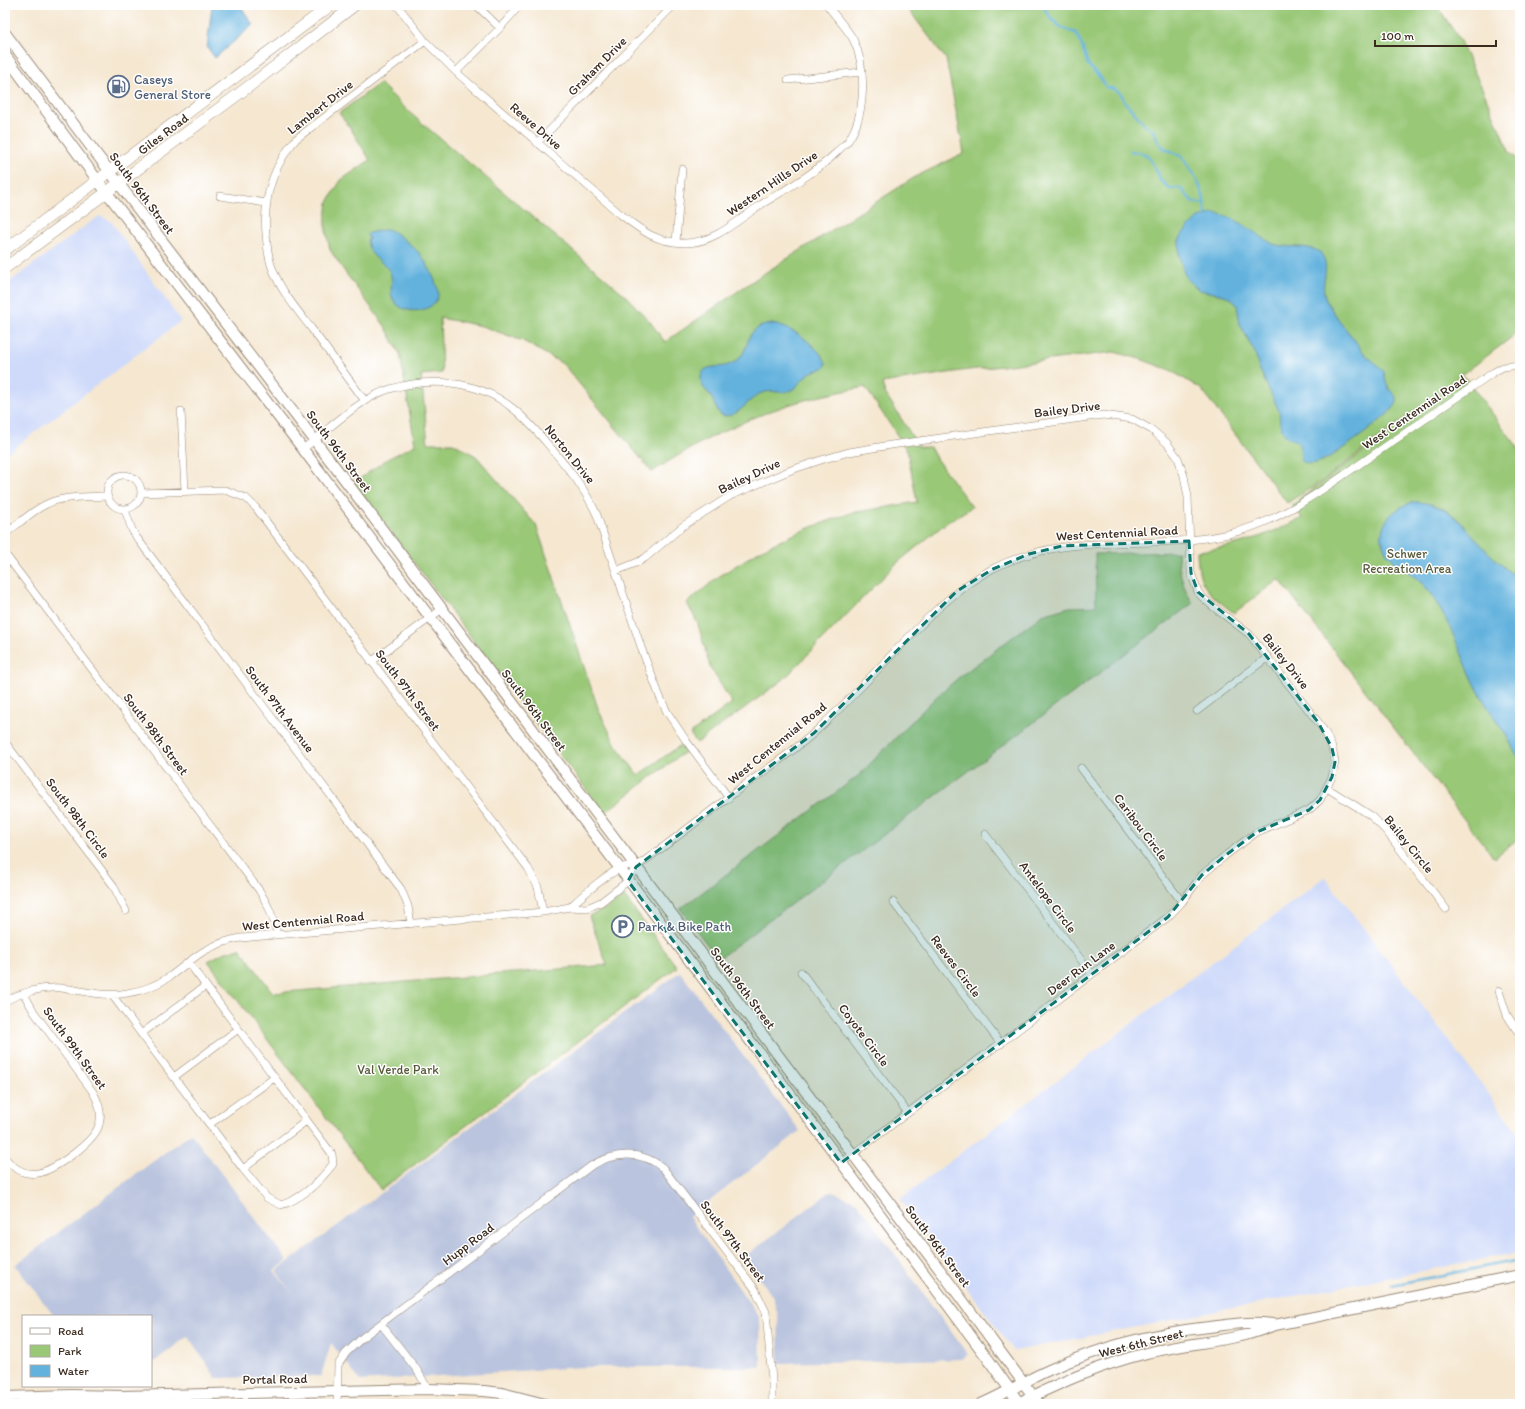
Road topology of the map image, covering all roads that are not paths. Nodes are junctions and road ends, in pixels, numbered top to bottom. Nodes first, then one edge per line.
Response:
1 (331, 5) edge
2 (355, 5) edge
3 (397, 5) edge
4 (476, 5) edge
5 (520, 5) edge
6 (674, 5) edge
7 (827, 5) edge
8 (500, 28) junction
9 (5, 33) edge
10 (425, 41) junction
11 (5, 55) edge
12 (456, 72) junction
13 (862, 72) junction
14 (788, 80) dead end
15 (537, 143) junction
16 (682, 169) dead end
17 (110, 172) junction
18 (98, 181) junction
19 (119, 184) junction
20 (107, 192) junction
21 (220, 196) dead end
22 (266, 203) junction
23 (676, 242) junction
24 (5, 250) edge
25 (5, 268) edge
26 (1520, 365) edge
27 (366, 401) junction
28 (181, 411) dead end
29 (315, 440) junction
30 (303, 449) junction
31 (185, 491) junction
32 (141, 493) junction
33 (106, 496) junction
34 (125, 510) junction
35 (5, 534) edge
36 (1189, 541) junction
37 (5, 554) edge
38 (616, 571) junction
39 (442, 609) junction
40 (426, 621) junction
41 (1268, 657) junction
42 (371, 662) junction
43 (1197, 711) dead end
44 (5, 742) edge
45 (1081, 768) dead end
46 (1327, 788) junction
47 (729, 798) junction
48 (985, 834) dead end
49 (636, 867) junction
50 (619, 869) junction
51 (628, 881) junction
52 (893, 902) dead end
53 (1182, 902) junction
54 (570, 908) junction
55 (1446, 909) dead end
56 (126, 911) dead end
57 (543, 912) junction
58 (411, 924) junction
59 (277, 934) junction
60 (188, 962) junction
61 (800, 972) dead end
62 (1092, 974) junction
63 (205, 986) junction
64 (1499, 991) dead end
65 (24, 994) junction
66 (112, 995) junction
67 (5, 1001) edge
68 (237, 1030) junction
69 (142, 1034) junction
70 (1520, 1035) edge
71 (1000, 1044) junction
72 (174, 1077) junction
73 (274, 1078) junction
74 (908, 1113) junction
75 (306, 1121) junction
76 (210, 1124) junction
77 (853, 1154) junction
78 (5, 1158) edge
79 (646, 1159) joint
80 (841, 1163) junction
81 (243, 1169) junction
82 (1520, 1275) edge
83 (381, 1324) junction
84 (1275, 1325) junction
85 (1024, 1382) junction
86 (428, 1389) junction
87 (1011, 1390) junction
88 (336, 1391) junction
89 (5, 1397) edge
90 (1036, 1400) edge
91 (337, 1404) edge
92 (545, 1404) edge
93 (772, 1404) edge
94 (981, 1404) edge
95 (1018, 1404) edge

1 - 17 main road, Giles Road
2 - 19 main road, Giles Road
3 - 10 street, Reeve Drive
4 - 8 street
5 - 8 street
6 - 15 street, Graham Drive
7 - 13 street, Western Hills Drive
8 - 12 street
9 - 17 main road, South 96th Street
10 - 12 street, Reeve Drive
10 - 22 street, Lambert Drive
11 - 18 main road, South 96th Street
12 - 15 street, Reeve Drive
13 - 14 street
13 - 23 street, Western Hills Drive
15 - 23 street, Reeve Drive
16 - 23 street
17 - 18 main road, Giles Road
17 - 19 main road, South 96th Street
18 - 20 main road, South 96th Street
18 - 24 main road, Giles Road
19 - 20 main road, Giles Road
19 - 29 main road, South 96th Street
20 - 25 main road, Giles Road
20 - 30 main road, South 96th Street
21 - 22 street
22 - 27 street, Lambert Drive
26 - 36 street, West Centennial Road
27 - 29 street, Norton Drive
27 - 38 street, Norton Drive
28 - 31 street
29 - 30 street, Norton Drive
29 - 39 main road, South 96th Street
30 - 40 main road, South 96th Street
31 - 32 street
31 - 42 street, South 97th Street
32 - 33 street
32 - 34 street
33 - 34 street
33 - 35 street
34 - 58 street, South 97th Avenue
36 - 38 street, Bailey Drive
36 - 41 street, Bailey Drive
36 - 47 street, West Centennial Road
37 - 59 street, South 98th Street
38 - 47 street, Norton Drive
39 - 40 street
39 - 49 main road, South 96th Street
40 - 42 street
40 - 50 main road, South 96th Street
41 - 43 street
41 - 46 street, Bailey Drive
42 - 57 street, South 97th Street
44 - 56 street, South 98th Circle
45 - 53 street, Caribou Circle
46 - 53 street, Deer Run Lane
46 - 55 street, Bailey Circle
47 - 49 street, West Centennial Road
48 - 62 street, Antelope Circle
49 - 50 street, West Centennial Road
49 - 51 street, West Centennial Road
49 - 77 main road, South 96th Street
50 - 51 main road, South 96th Street
50 - 54 street, West Centennial Road
51 - 54 street, West Centennial Road
51 - 80 main road, South 96th Street
52 - 71 street, Reeves Circle
53 - 62 street, Deer Run Lane
54 - 57 street, West Centennial Road
57 - 58 street, West Centennial Road
58 - 59 street, West Centennial Road
59 - 60 street, West Centennial Road
60 - 63 street
60 - 66 street, West Centennial Road
61 - 74 street, Coyote Circle
62 - 71 street, Deer Run Lane
63 - 68 street
63 - 69 street
64 - 70 street
65 - 66 street, West Centennial Road
65 - 67 street, West Centennial Road
65 - 78 street, South 99th Street
66 - 69 street
68 - 72 street
68 - 73 street
69 - 72 street
71 - 74 street, Deer Run Lane
72 - 76 street
73 - 75 street
73 - 76 street
74 - 77 street, Deer Run Lane
75 - 81 street
75 - 81 street
76 - 81 street
77 - 80 street, Deer Run Lane
77 - 85 main road, South 96th Street
79 - 83 street, Hupp Road
79 - 93 street, South 97th Street
80 - 87 main road, South 96th Street
82 - 84 main road, West 6th Street
83 - 86 street
83 - 88 street, Hupp Road
84 - 85 main road, West 6th Street
84 - 90 main road, West 6th Street
85 - 87 main road
85 - 90 main road, South 96th Street
86 - 88 main road, Portal Road
86 - 92 main road, Portal Road
87 - 94 main road
87 - 95 main road, South 96th Street
88 - 89 main road, Portal Road
88 - 91 street, Hupp Road
90 - 95 main road, West 6th Street

